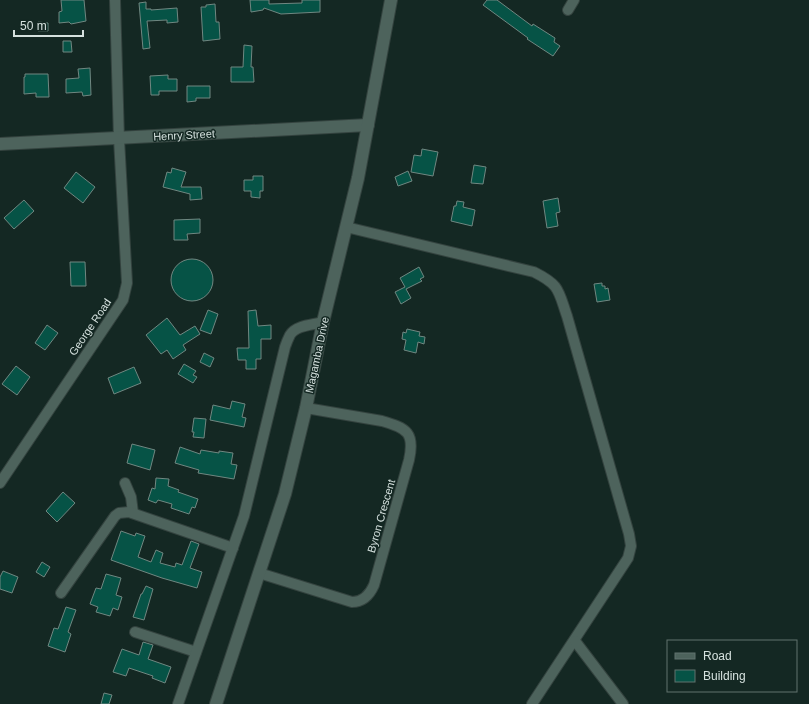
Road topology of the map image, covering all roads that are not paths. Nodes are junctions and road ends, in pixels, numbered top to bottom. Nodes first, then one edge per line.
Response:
1 (115, 0) edge
2 (391, 0) edge
3 (574, 0) edge
4 (568, 10) dead end
5 (368, 125) junction
6 (119, 138) junction
7 (0, 144) edge
8 (346, 227) junction
9 (323, 322) junction
10 (306, 408) junction
11 (0, 483) edge
12 (125, 483) dead end
13 (133, 513) junction
14 (233, 548) junction
15 (259, 573) junction
16 (61, 592) dead end
17 (136, 632) dead end
18 (575, 641) junction
19 (196, 652) junction
20 (178, 704) edge
21 (216, 704) edge
22 (532, 704) edge
23 (623, 704) edge

1 - 6 street, George Road
2 - 5 street, Magamba Drive
3 - 4 street
5 - 6 street, Henry Street
5 - 8 street, Magamba Drive
6 - 7 street, Henry Street
6 - 11 street, George Road
8 - 9 street, Magamba Drive
8 - 18 street
9 - 10 street, Magamba Drive
9 - 14 street
10 - 15 street, Magamba Drive
10 - 15 street, Byron Crescent
12 - 13 street
13 - 14 street
13 - 16 street
14 - 19 street
15 - 21 street, Magamba Drive
17 - 19 street
18 - 22 street
18 - 23 street
19 - 20 street

